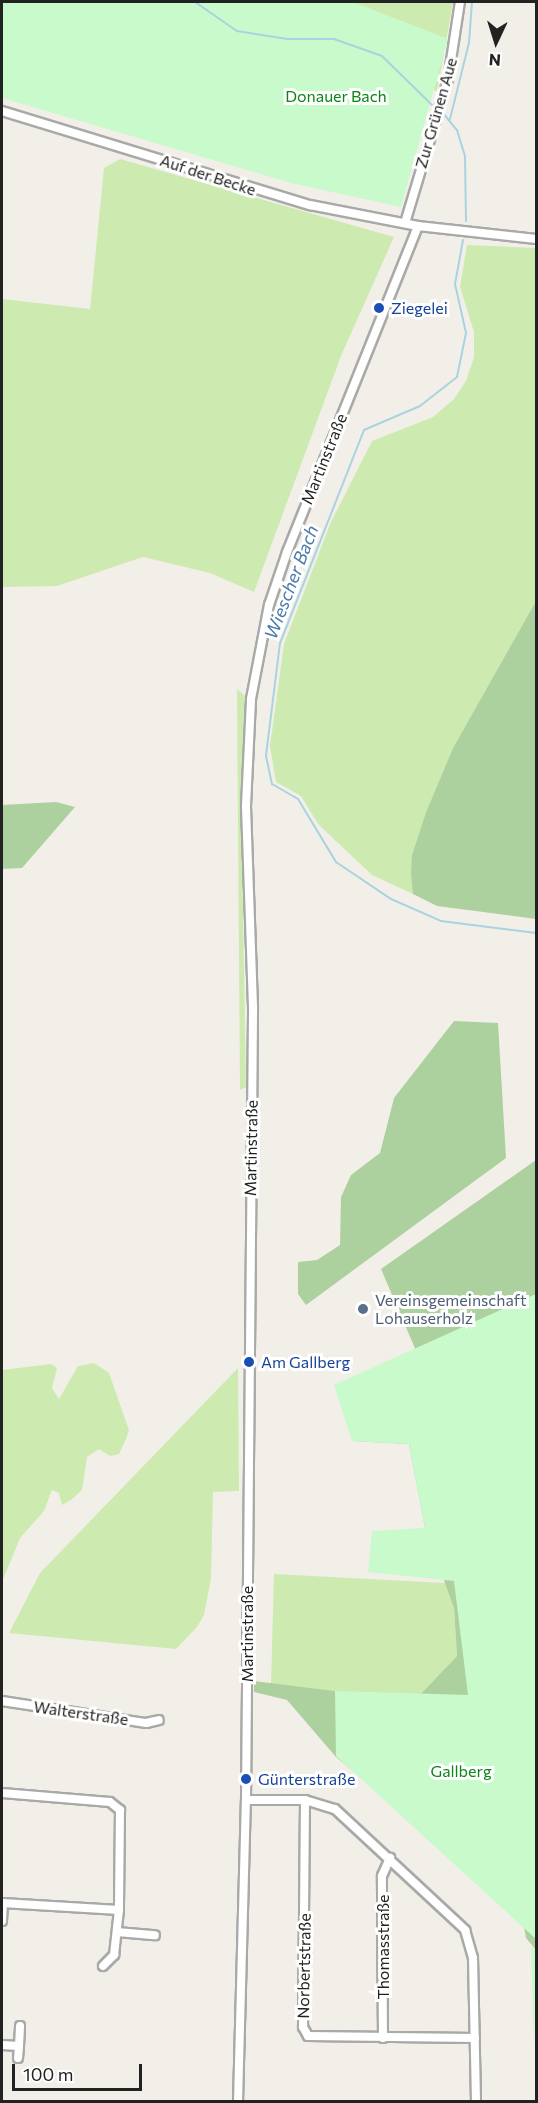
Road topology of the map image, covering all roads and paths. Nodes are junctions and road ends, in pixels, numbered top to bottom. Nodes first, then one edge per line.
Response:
1 (460, 2) edge
2 (2, 111) edge
3 (405, 223) junction
4 (418, 226) junction
5 (537, 238) edge
6 (2, 1701) edge
7 (159, 1720) dead end
8 (2, 1793) edge
9 (246, 1800) junction
10 (305, 1800) junction
11 (390, 1858) junction
12 (2, 1903) edge
13 (119, 1910) junction
14 (2, 1921) edge
15 (117, 1932) junction
16 (155, 1935) dead end
17 (103, 1966) dead end
18 (20, 2026) dead end
19 (383, 2038) junction
20 (475, 2038) junction
21 (2, 2045) edge
22 (19, 2046) junction
23 (18, 2058) dead end
24 (238, 2102) edge
25 (476, 2102) edge

1 - 3 street, Zur Grünen Aue
2 - 3 street, Auf der Becke
3 - 4 street, Auf der Becke
4 - 5 street, Auf der Becke
4 - 9 street, Martinstraße
6 - 7 street, Walterstraße
8 - 13 street
9 - 10 street
9 - 24 street, Martinstraße
10 - 11 street
10 - 19 street, Norbertstraße
11 - 19 street, Thomasstraße
11 - 20 street
12 - 13 street
12 - 14 street
13 - 15 street
15 - 16 street
15 - 17 street
18 - 22 street
19 - 20 street, Norbertstraße
20 - 25 street
21 - 22 street
22 - 23 street

